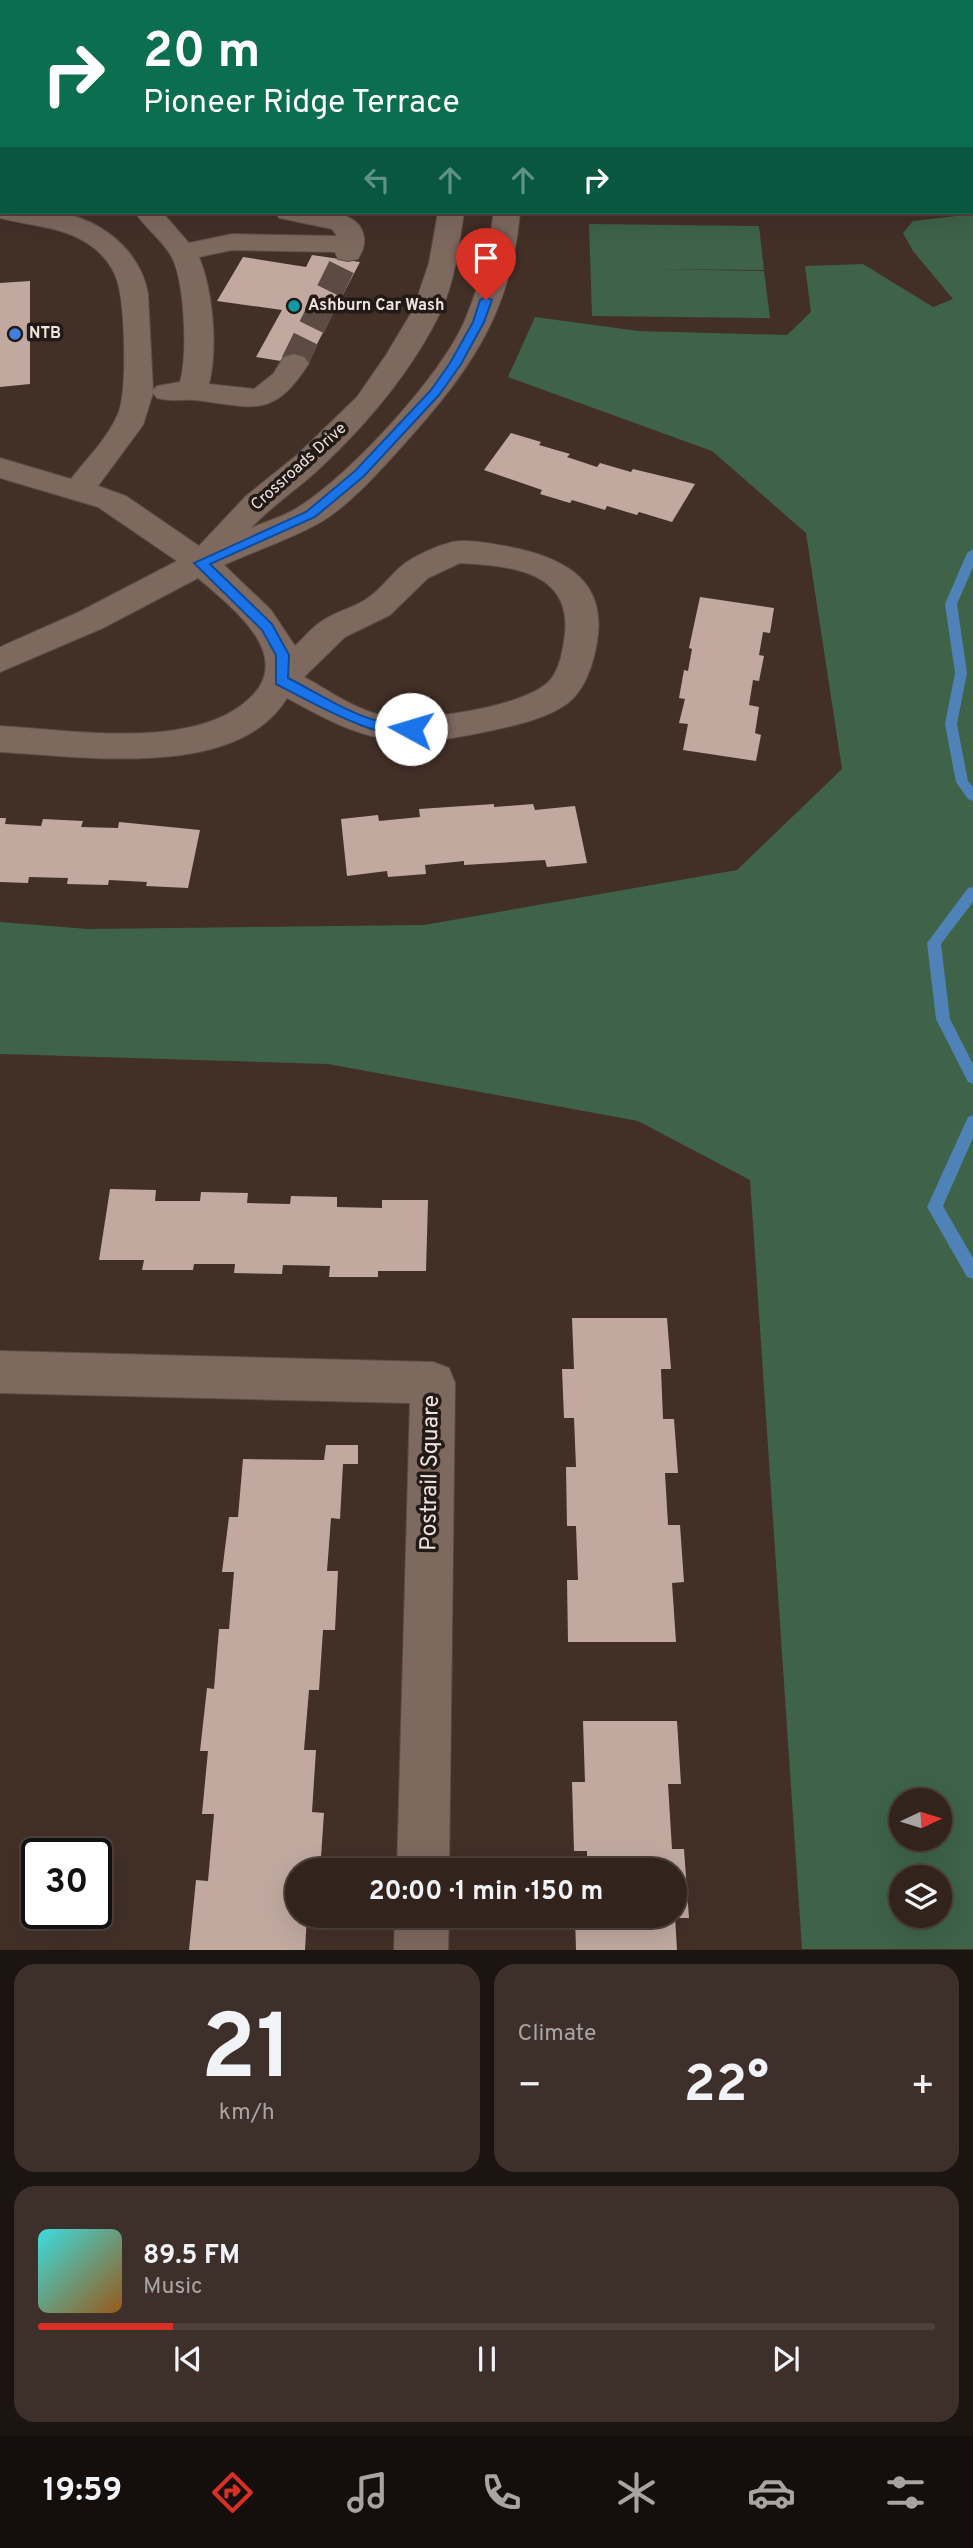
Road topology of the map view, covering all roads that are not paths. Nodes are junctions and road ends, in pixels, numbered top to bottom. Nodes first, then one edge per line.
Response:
1 (20, 214) edge
2 (298, 214) edge
3 (451, 214) edge
4 (508, 214) edge
5 (122, 219) edge
6 (183, 251) junction
7 (294, 363) tunnel mouth
8 (193, 390) junction
9 (138, 394) junction
10 (0, 468) edge
11 (78, 491) junction
12 (200, 563) junction
13 (0, 660) edge
14 (281, 680) junction
15 (0, 738) edge
16 (0, 1372) edge
17 (423, 1858) edge
18 (422, 1928) edge
19 (421, 1950) edge

1 - 5 street
2 - 6 street
3 - 12 street, Crossroads Drive
4 - 12 street, Crossroads Drive
5 - 6 street
5 - 9 street
6 - 8 street
7 - 8 street
8 - 9 street
9 - 11 street
10 - 11 street
11 - 12 street
12 - 13 street, Crossroads Drive
12 - 14 street
14 - 14 street
14 - 15 street
16 - 17 street, Postrail Square
18 - 19 street

